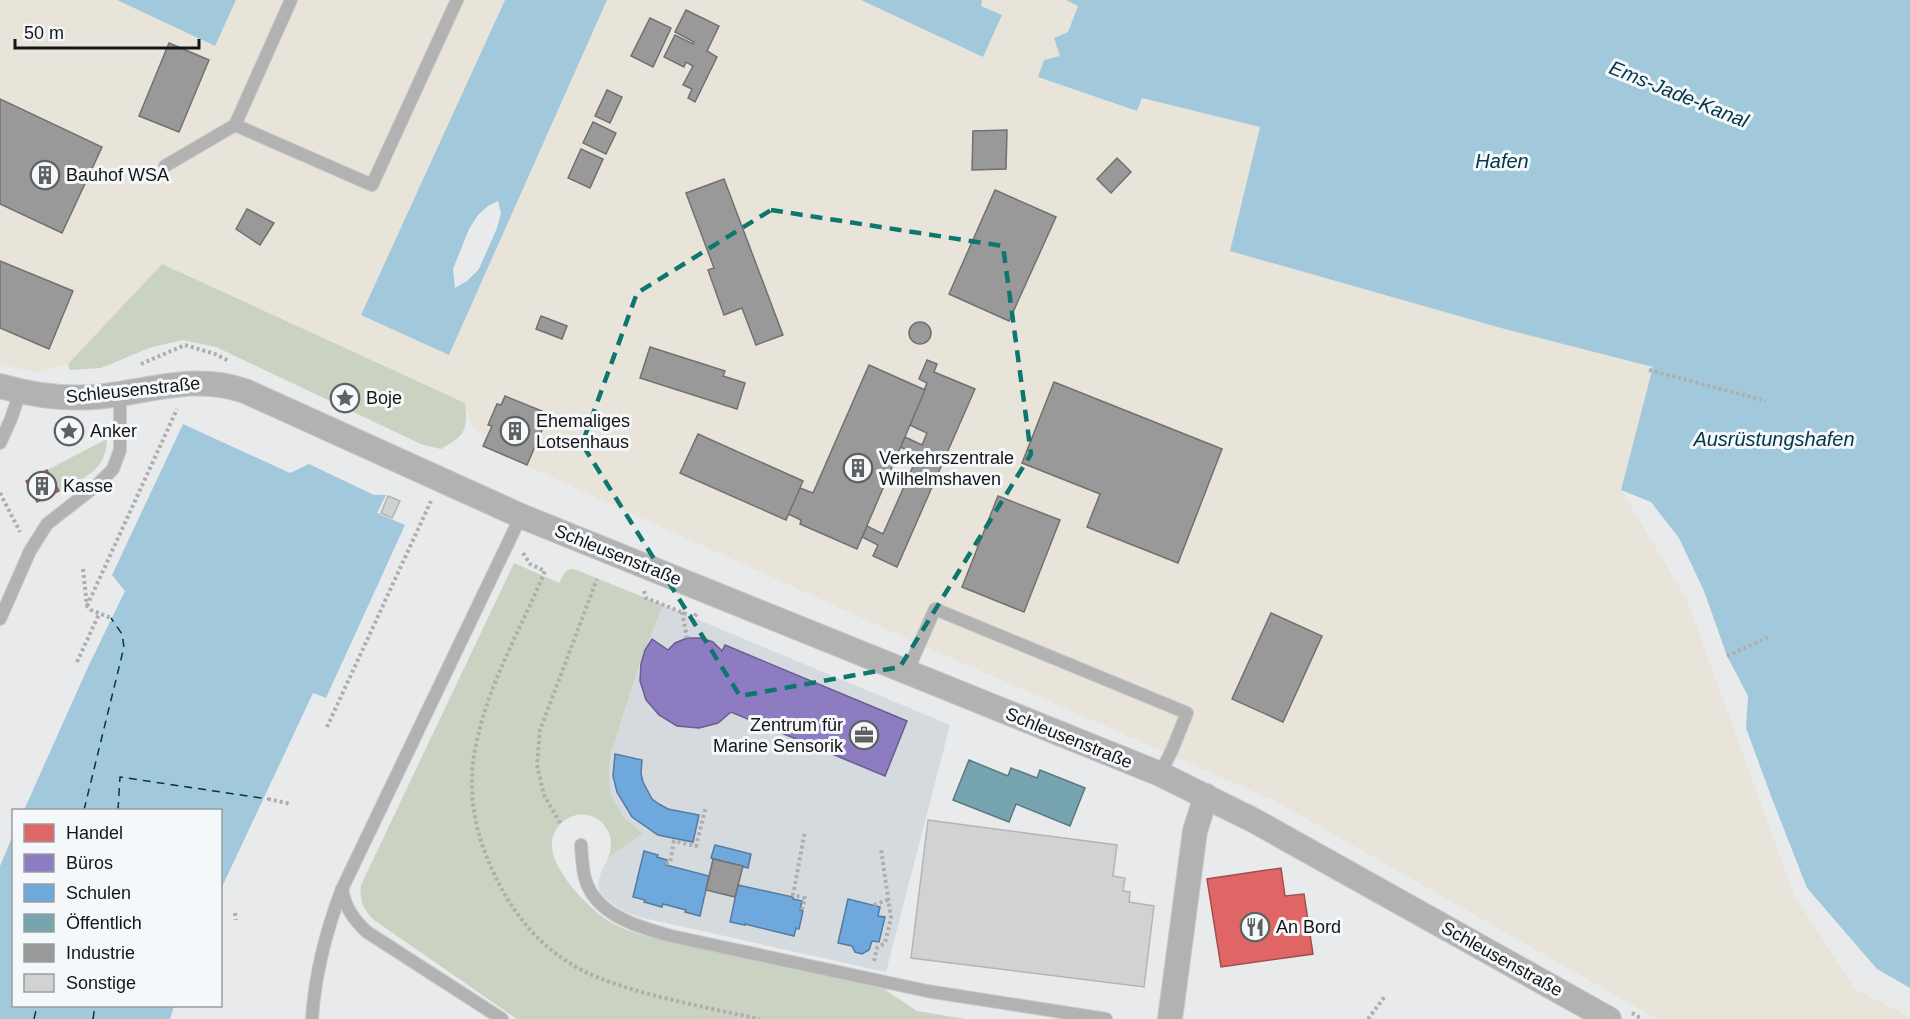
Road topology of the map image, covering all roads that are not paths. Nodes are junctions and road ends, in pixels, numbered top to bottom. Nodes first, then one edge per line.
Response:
1 (291, 0) edge
2 (457, 0) edge
3 (235, 125) junction
4 (165, 166) dead end
5 (10, 389) edge
6 (120, 394) junction
7 (0, 443) edge
8 (521, 516) junction
9 (0, 619) edge
10 (907, 672) junction
11 (1160, 774) junction
12 (1206, 796) junction
13 (581, 845) dead end
14 (342, 889) junction
15 (312, 1019) edge
16 (502, 1019) edge
17 (1106, 1019) edge
18 (1170, 1019) edge
19 (1608, 1019) edge

1 - 3 lane
2 - 3 lane
3 - 4 lane
5 - 6 street, Schleusenstraße
5 - 7 lane
6 - 8 street, Schleusenstraße
6 - 9 lane
8 - 10 street, Schleusenstraße
8 - 14 lane
10 - 11 street, Schleusenstraße
10 - 11 lane
11 - 12 street, Schleusenstraße
12 - 18 street
12 - 19 street, Schleusenstraße
13 - 17 lane
14 - 15 lane
14 - 16 lane

